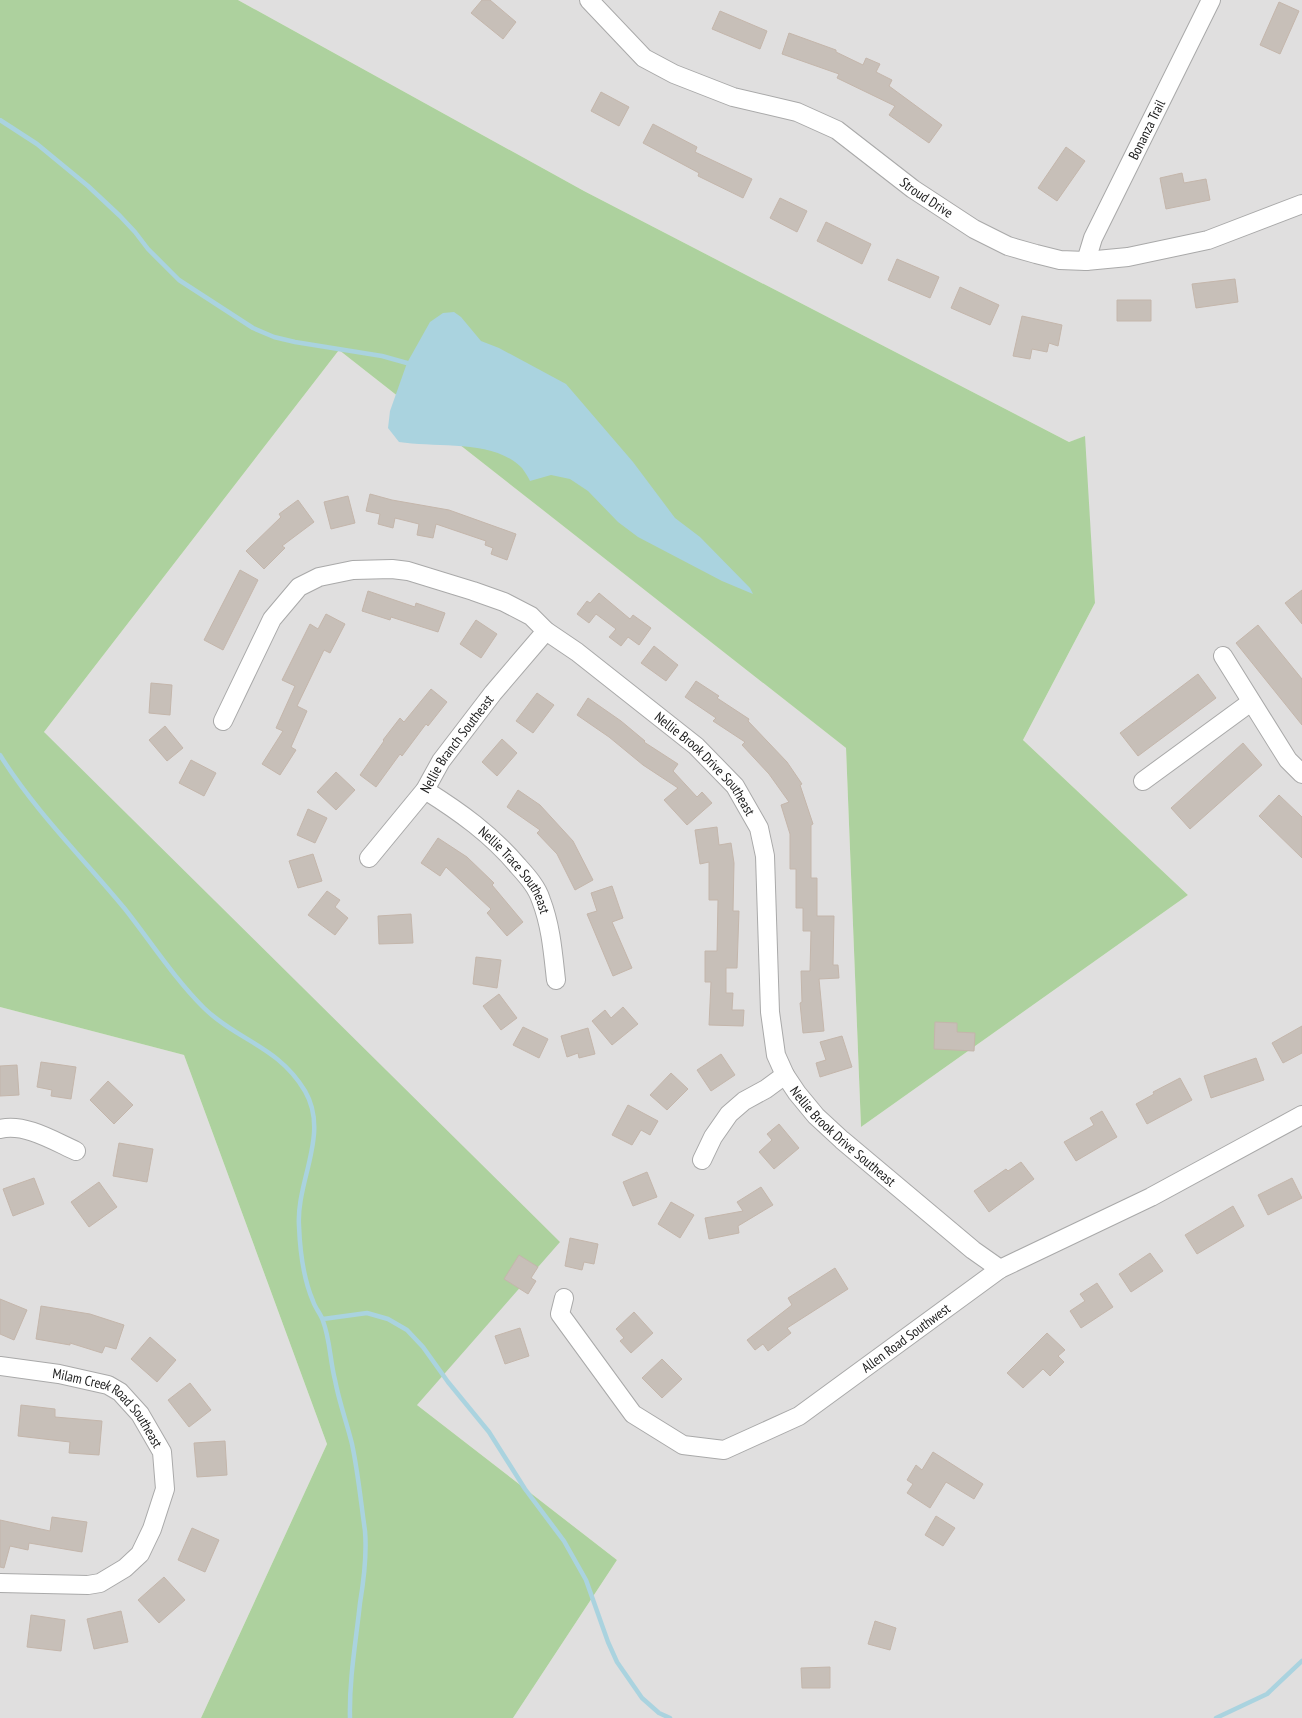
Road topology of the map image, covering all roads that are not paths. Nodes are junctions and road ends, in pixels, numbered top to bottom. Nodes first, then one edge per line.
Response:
1 (589, 0) edge
2 (1211, 0) edge
3 (1302, 204) edge
4 (1086, 261) junction
5 (546, 631) junction
6 (1223, 656) dead end
7 (1251, 702) junction
8 (223, 721) dead end
9 (1301, 770) edge
10 (1143, 781) dead end
11 (425, 790) junction
12 (369, 858) dead end
13 (556, 980) dead end
14 (785, 1075) junction
15 (1302, 1115) edge
16 (0, 1129) edge
17 (76, 1151) dead end
18 (702, 1160) dead end
19 (1000, 1269) junction
20 (564, 1298) dead end
21 (0, 1366) edge
22 (0, 1583) edge

1 - 4 street, Stroud Drive
2 - 4 street, Bonanza Trail
3 - 4 street, Stroud Drive
5 - 8 street, Nellie Brook Drive Southeast
5 - 11 street, Nellie Branch Southeast
5 - 14 street, Nellie Brook Drive Southeast
6 - 7 street
7 - 9 street
7 - 10 street
11 - 12 street, Nellie Branch Southeast
11 - 13 street, Nellie Trace Southeast
14 - 18 street
14 - 19 street, Nellie Brook Drive Southeast
15 - 19 street, Allen Road Southwest
16 - 17 street
19 - 20 street, Allen Road Southwest
21 - 22 street, Milam Creek Road Southeast

